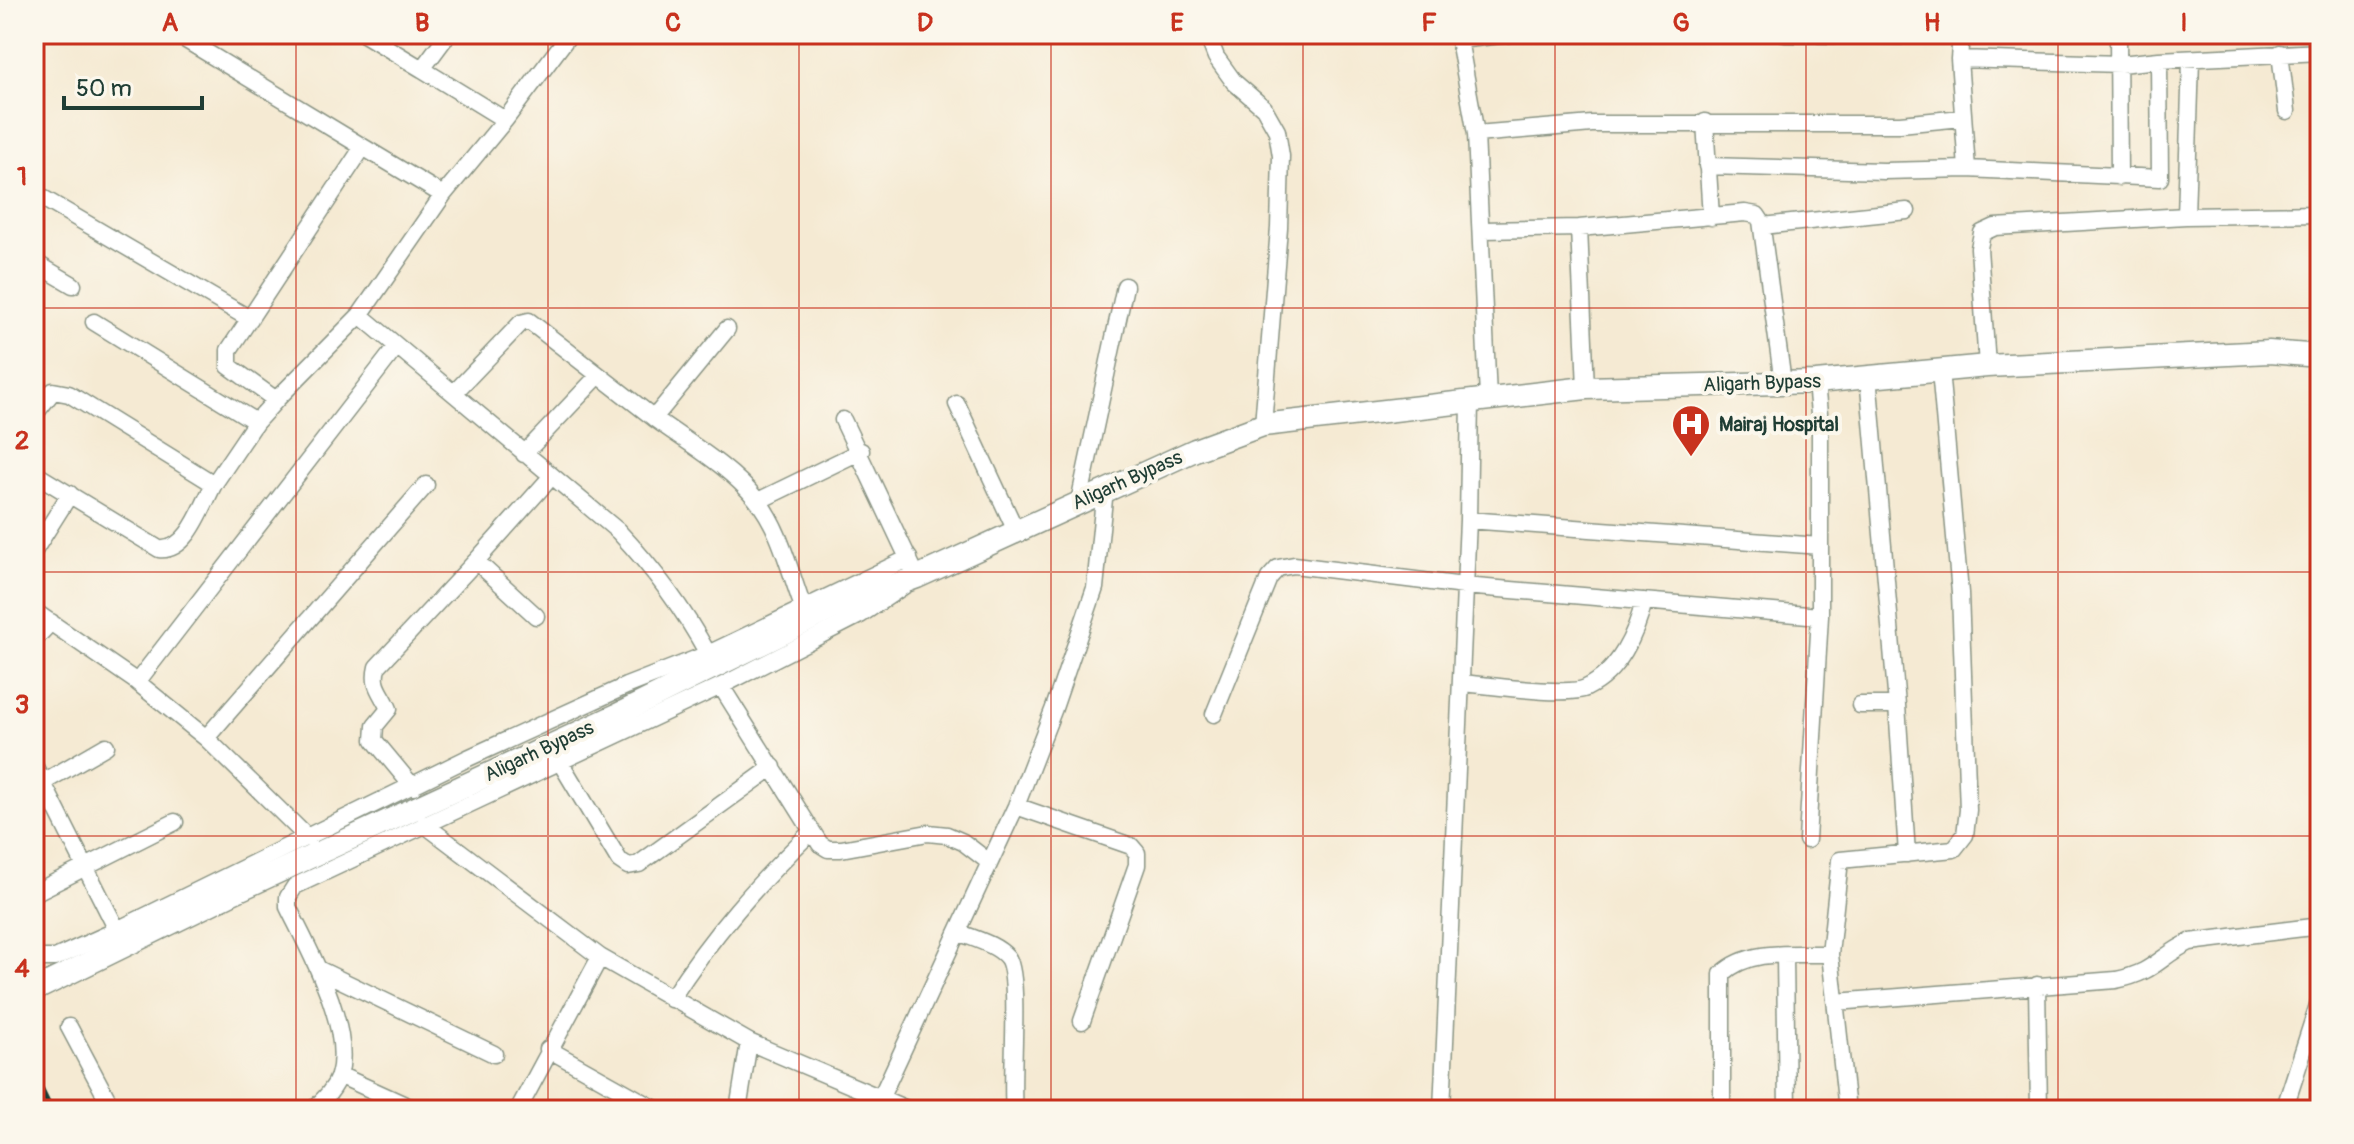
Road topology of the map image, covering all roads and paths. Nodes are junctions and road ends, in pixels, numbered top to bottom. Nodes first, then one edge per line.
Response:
1 (176, 34) edge
2 (364, 34) edge
3 (448, 34) edge
4 (1207, 34) edge
5 (1509, 34) edge
6 (1785, 34) edge
7 (1961, 34) edge
8 (2118, 34) edge
9 (565, 36) edge
10 (1901, 36) dead end
11 (1459, 37) edge
12 (2320, 52) edge
13 (2280, 53) junction
14 (1959, 59) junction
15 (2159, 60) junction
16 (2191, 60) junction
17 (2120, 64) junction
18 (422, 69) junction
19 (2287, 111) dead end
20 (1962, 118) junction
21 (505, 120) junction
22 (1705, 122) junction
23 (1476, 134) junction
24 (363, 147) junction
25 (1707, 166) junction
26 (1967, 169) junction
27 (2119, 177) junction
28 (34, 193) edge
29 (443, 195) junction
30 (1907, 211) dead end
31 (2320, 214) edge
32 (2186, 216) junction
33 (1711, 217) junction
34 (1762, 226) junction
35 (1579, 228) junction
36 (1483, 230) junction
37 (34, 262) edge
38 (73, 285) dead end
39 (1125, 286) dead end
40 (360, 315) junction
41 (250, 319) junction
42 (94, 322) dead end
43 (727, 329) dead end
44 (397, 346) junction
45 (2320, 356) edge
46 (1987, 366) junction
47 (1940, 370) junction
48 (598, 376) junction
49 (1868, 376) junction
50 (1816, 382) junction
51 (1783, 383) junction
52 (1586, 388) junction
53 (454, 393) junction
54 (1479, 399) junction
55 (276, 400) junction
56 (37, 404) edge
57 (957, 404) dead end
58 (654, 418) junction
59 (843, 420) dead end
60 (256, 422) junction
61 (1263, 425) junction
62 (861, 451) junction
63 (524, 454) junction
64 (34, 473) edge
65 (552, 476) junction
66 (214, 484) junction
67 (426, 485) dead end
68 (1105, 489) junction
69 (70, 494) junction
70 (758, 501) junction
71 (1079, 502) junction
72 (1468, 520) junction
73 (1016, 531) junction
74 (1820, 546) junction
75 (34, 551) edge
76 (476, 561) junction
77 (913, 567) junction
78 (1464, 586) junction
79 (1644, 601) junction
80 (803, 607) junction
81 (34, 611) edge
82 (536, 616) dead end
83 (1820, 616) junction
84 (51, 622) junction
85 (34, 640) edge
86 (708, 654) junction
87 (137, 682) junction
88 (1462, 683) junction
89 (721, 686) junction
90 (1860, 705) dead end
91 (1897, 705) junction
92 (1214, 714) dead end
93 (206, 738) junction
94 (106, 746) dead end
95 (559, 760) junction
96 (34, 765) edge
97 (773, 767) junction
98 (38, 785) edge
99 (413, 787) junction
100 (1016, 806) junction
101 (175, 822) dead end
102 (424, 824) junction
103 (812, 831) junction
104 (309, 839) junction
105 (1807, 840) dead end
106 (1907, 854) junction
107 (989, 862) junction
108 (86, 867) junction
109 (34, 893) edge
110 (2320, 926) edge
111 (117, 930) junction
112 (958, 932) junction
113 (1830, 954) junction
114 (1785, 956) junction
115 (600, 957) junction
116 (34, 958) edge
117 (318, 969) junction
118 (2037, 985) junction
119 (34, 990) edge
120 (671, 999) junction
121 (1836, 1002) junction
122 (2319, 1002) edge
123 (1082, 1021) dead end
124 (69, 1027) dead end
125 (749, 1042) junction
126 (548, 1049) junction
127 (494, 1054) dead end
128 (339, 1075) junction
129 (881, 1097) junction
130 (113, 1110) edge
131 (313, 1110) edge
132 (416, 1110) edge
133 (518, 1110) edge
134 (657, 1110) edge
135 (738, 1110) edge
136 (909, 1110) edge
137 (1014, 1110) edge
138 (1442, 1110) edge
139 (1722, 1110) edge
140 (1787, 1110) edge
141 (1847, 1110) edge
142 (2039, 1110) edge
143 (2284, 1110) edge

1 - 24 street
2 - 18 street
3 - 18 street
4 - 61 street
5 - 11 street
6 - 10 street
7 - 14 street
8 - 17 street
9 - 21 street
11 - 23 street
12 - 13 street
13 - 16 street
13 - 19 street
14 - 17 street
14 - 20 street
15 - 16 street
15 - 17 street
15 - 27 street
16 - 32 street
17 - 27 street
18 - 21 street
20 - 22 street
20 - 26 street
21 - 29 street
22 - 23 street
22 - 25 street
23 - 36 street
24 - 29 street
24 - 41 street
25 - 26 street
25 - 33 street
26 - 27 street
28 - 41 street
29 - 40 street
30 - 34 street
31 - 32 street
32 - 46 street
33 - 34 street
33 - 35 street
34 - 51 street
35 - 36 street
35 - 52 street
36 - 54 street
37 - 38 street
39 - 71 street
40 - 44 street
40 - 55 street
41 - 55 street
42 - 60 street
43 - 58 street
44 - 53 street
44 - 87 street
45 - 46 main road, Aligarh Bypass
46 - 47 main road, Aligarh Bypass
47 - 49 main road, Aligarh Bypass
47 - 106 street
48 - 53 street
48 - 58 street
48 - 63 street
49 - 50 main road, Aligarh Bypass
49 - 91 street
50 - 51 main road, Aligarh Bypass
50 - 74 street
51 - 52 main road, Aligarh Bypass
52 - 54 main road, Aligarh Bypass
53 - 63 street
54 - 61 main road, Aligarh Bypass
54 - 72 street
55 - 60 street
56 - 66 street
57 - 73 street
58 - 70 street
59 - 62 street
60 - 66 street
61 - 68 main road, Aligarh Bypass
62 - 70 street
62 - 77 street
63 - 65 street
64 - 69 street
65 - 76 street
65 - 86 street
66 - 69 street
67 - 93 street
68 - 71 main road, Aligarh Bypass
68 - 100 street
69 - 75 street
70 - 80 street
71 - 73 main road, Aligarh Bypass
72 - 74 street
72 - 78 street
73 - 77 main road, Aligarh Bypass
74 - 83 street
76 - 82 street
76 - 99 street
77 - 80 street
77 - 89 street
77 - 119 main road, Aligarh Bypass
78 - 79 street
78 - 88 street
78 - 92 street
79 - 83 street
79 - 88 street
80 - 86 street
81 - 84 street
83 - 105 street
84 - 85 street
84 - 87 street
86 - 99 street
87 - 93 street
88 - 138 street
89 - 95 street
89 - 97 street
90 - 91 street
91 - 106 street
93 - 104 street
94 - 98 street
95 - 97 street
95 - 102 street
96 - 98 street
97 - 103 street
98 - 108 street
99 - 104 street
100 - 107 street
100 - 123 street
101 - 108 street
102 - 115 street
102 - 117 street
103 - 107 street
103 - 120 street
104 - 111 street
106 - 113 street
107 - 112 street
108 - 109 street
108 - 111 street
110 - 118 street
111 - 116 street
112 - 129 street
112 - 137 street
113 - 114 street
113 - 121 street
114 - 139 street
114 - 140 street
115 - 120 street
115 - 126 street
117 - 127 street
117 - 128 street
118 - 121 street
118 - 142 street
120 - 125 street
121 - 141 street
122 - 143 street
124 - 130 street
125 - 129 street
125 - 135 street
126 - 133 street
126 - 134 street
128 - 131 street
128 - 132 street
129 - 136 street

